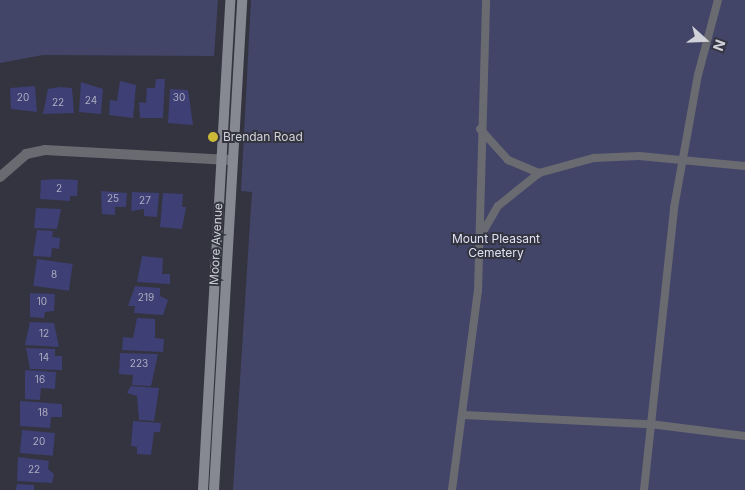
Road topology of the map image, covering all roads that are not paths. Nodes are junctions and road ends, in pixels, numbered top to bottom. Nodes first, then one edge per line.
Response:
1 (230, 0) edge
2 (242, 0) edge
3 (486, 0) edge
4 (718, 0) edge
5 (480, 129) junction
6 (222, 160) junction
7 (234, 160) junction
8 (682, 160) junction
9 (745, 166) edge
10 (539, 173) junction
11 (0, 177) edge
12 (480, 237) junction
13 (463, 415) junction
14 (650, 424) junction
15 (745, 436) edge
16 (203, 490) edge
17 (214, 490) edge
18 (452, 490) edge
19 (644, 490) edge

1 - 6 street, Moore Avenue
2 - 7 street, Moore Avenue
3 - 5 lane
4 - 8 lane
5 - 10 lane
5 - 12 lane
6 - 7 street
6 - 11 street
6 - 16 street, Moore Avenue
7 - 17 street, Moore Avenue
8 - 9 lane
8 - 10 lane
8 - 14 lane
10 - 12 lane
12 - 13 lane
13 - 14 lane
13 - 18 lane
14 - 15 lane
14 - 19 lane

